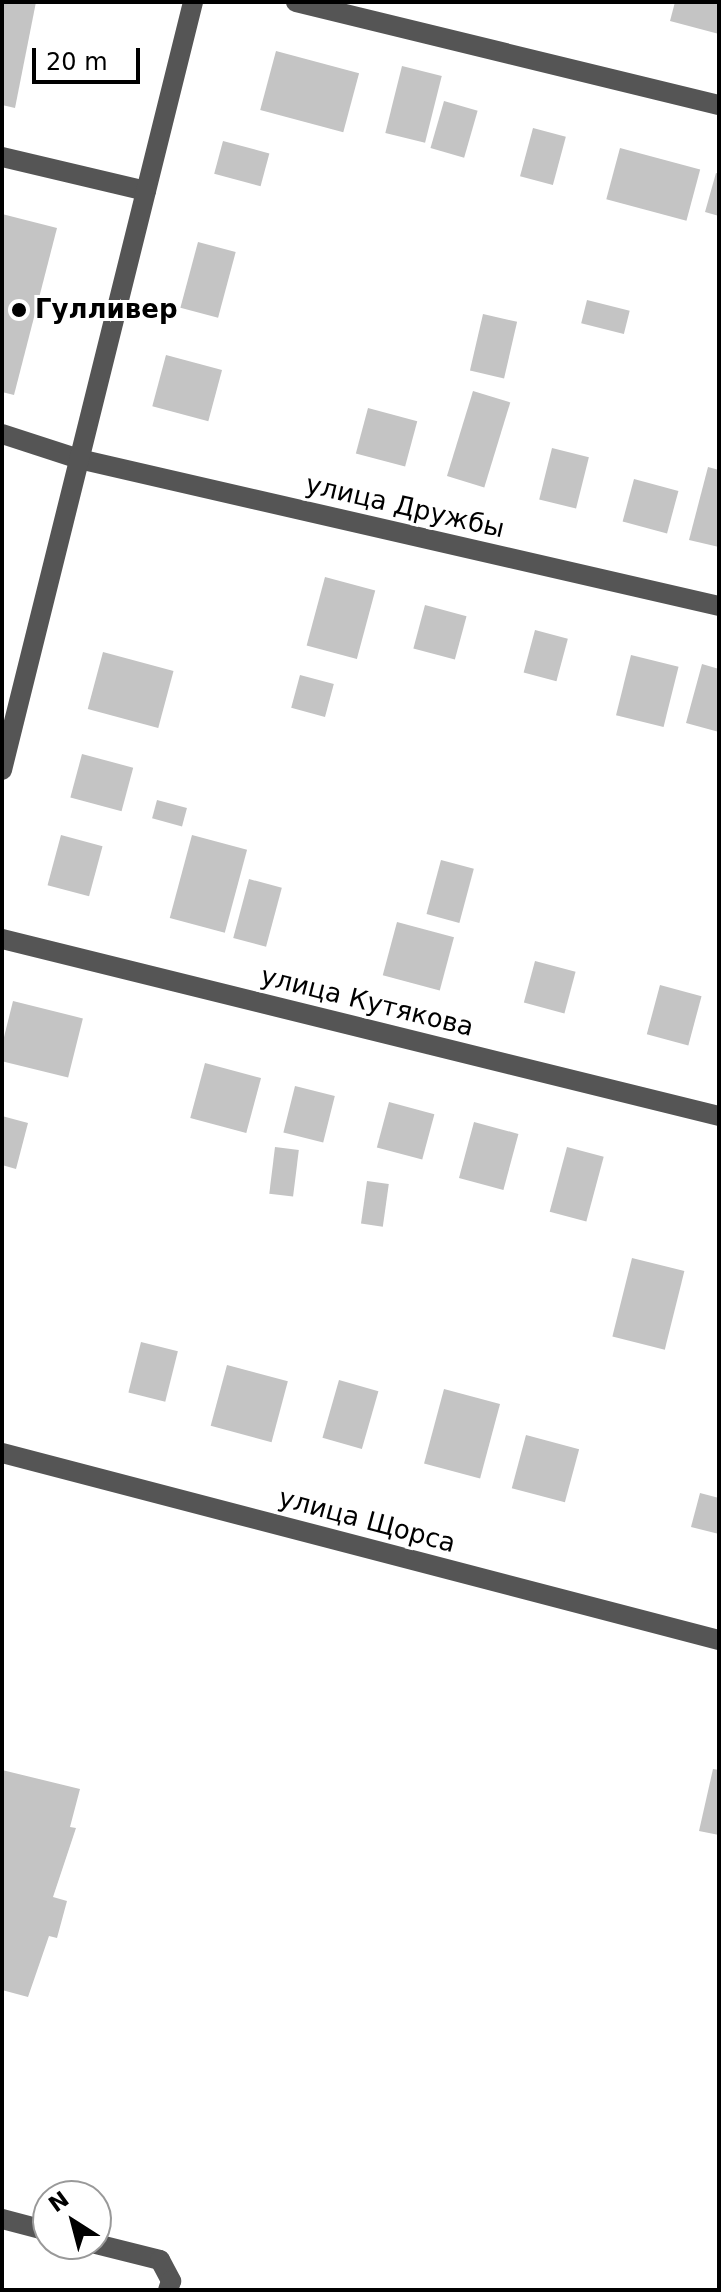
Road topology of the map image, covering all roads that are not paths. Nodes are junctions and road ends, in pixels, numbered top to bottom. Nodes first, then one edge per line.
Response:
1 (193, 2) edge
2 (296, 2) edge
3 (719, 105) edge
4 (2, 157) edge
5 (146, 191) junction
6 (2, 434) edge
7 (79, 459) junction
8 (719, 606) edge
9 (2, 770) edge
10 (2, 939) edge
11 (719, 1116) edge
12 (2, 1453) edge
13 (719, 1640) edge
14 (2, 2219) edge
15 (32, 2227) edge
16 (112, 2248) edge
17 (168, 2290) edge

1 - 5 street
2 - 3 street
4 - 5 street
5 - 7 street
6 - 7 street, улица Дружбы
7 - 8 street, улица Дружбы
7 - 9 street
10 - 11 street, улица Кутякова
12 - 13 street, улица Щорса
14 - 15 street
16 - 17 street

